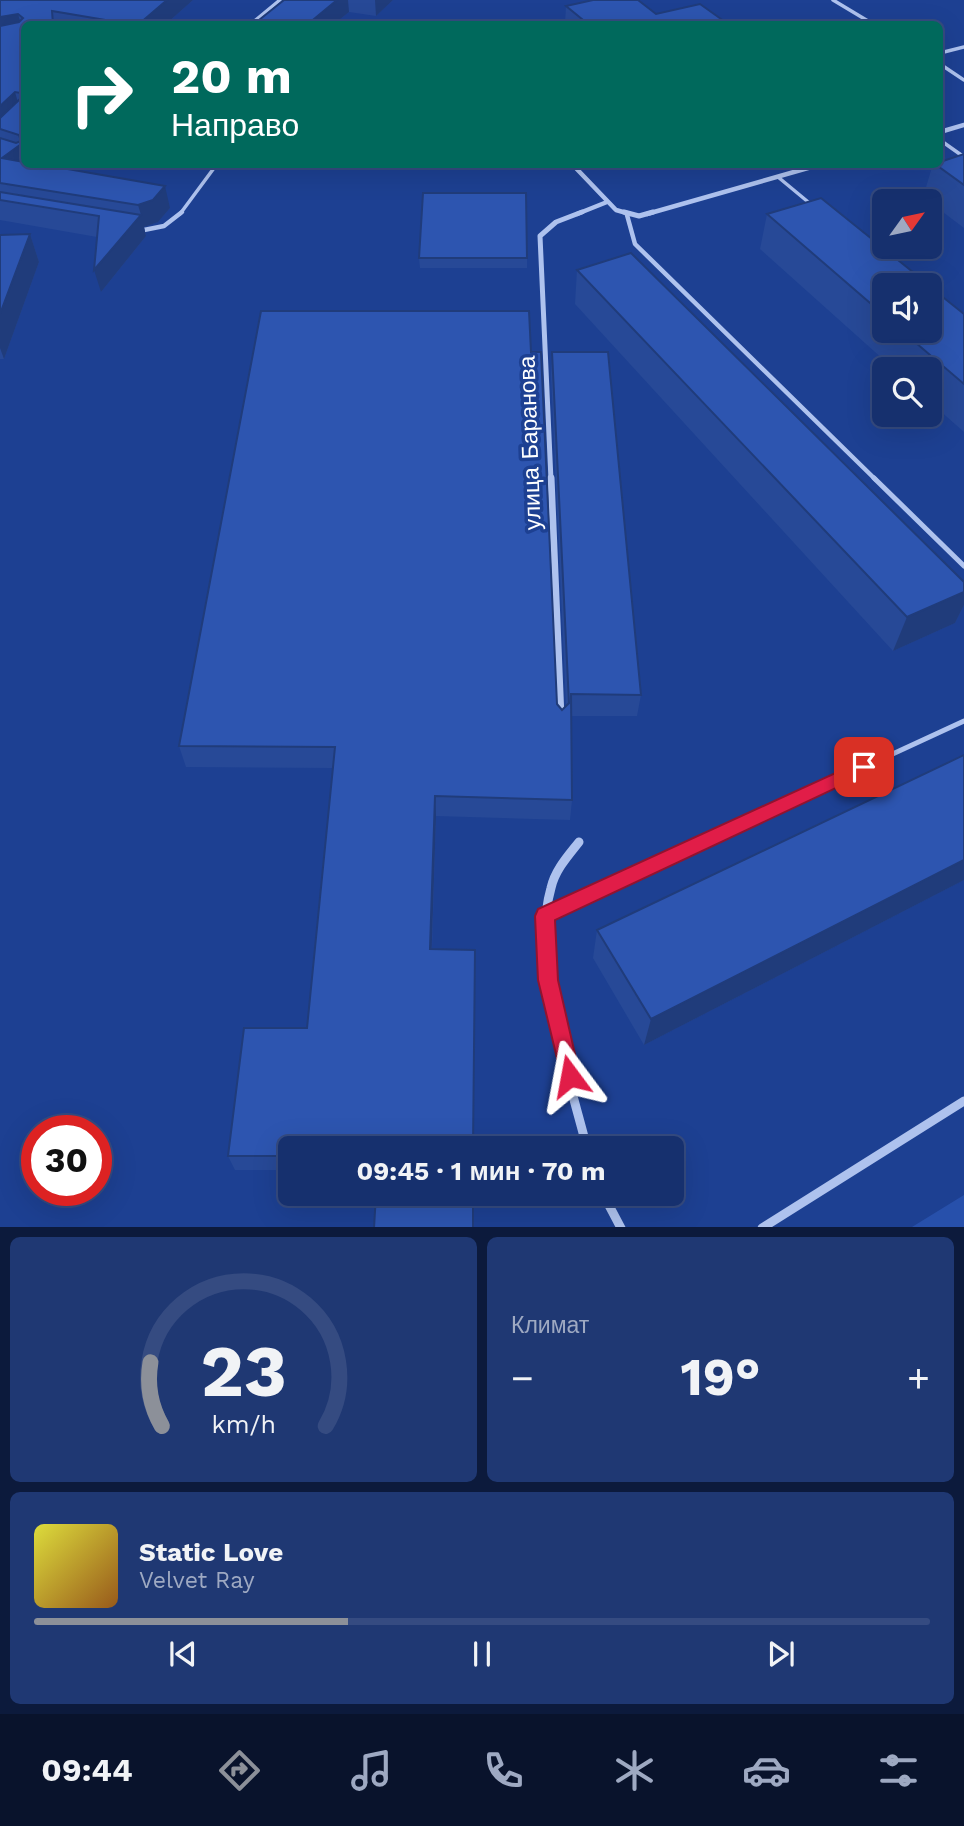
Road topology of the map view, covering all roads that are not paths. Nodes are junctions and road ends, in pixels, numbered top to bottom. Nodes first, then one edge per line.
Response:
1 (280, 0) edge
2 (833, 0) edge
3 (255, 21) edge
4 (868, 21) edge
5 (964, 47) edge
6 (943, 52) edge
7 (943, 66) edge
8 (964, 80) edge
9 (964, 125) edge
10 (943, 131) edge
11 (943, 142) edge
12 (964, 157) edge
13 (214, 168) edge
14 (576, 168) edge
15 (808, 168) edge
16 (778, 177) junction
17 (607, 202) junction
18 (818, 210) edge
19 (627, 215) junction
20 (131, 230) edge
21 (964, 566) edge
22 (964, 721) edge
23 (561, 725) edge
24 (579, 842) dead end
25 (545, 916) junction
26 (964, 1101) edge
27 (584, 1136) edge
28 (610, 1206) edge
29 (621, 1227) edge
30 (762, 1227) edge

1 - 3 lane
2 - 4 lane
5 - 6 lane
7 - 8 lane
9 - 10 street
11 - 12 lane
13 - 20 lane
14 - 17 street
15 - 16 street
16 - 18 lane
16 - 19 street
17 - 19 street
17 - 23 street, улица Баранова
19 - 21 lane
22 - 25 lane
24 - 25 street
25 - 27 street
26 - 30 street
28 - 29 street

